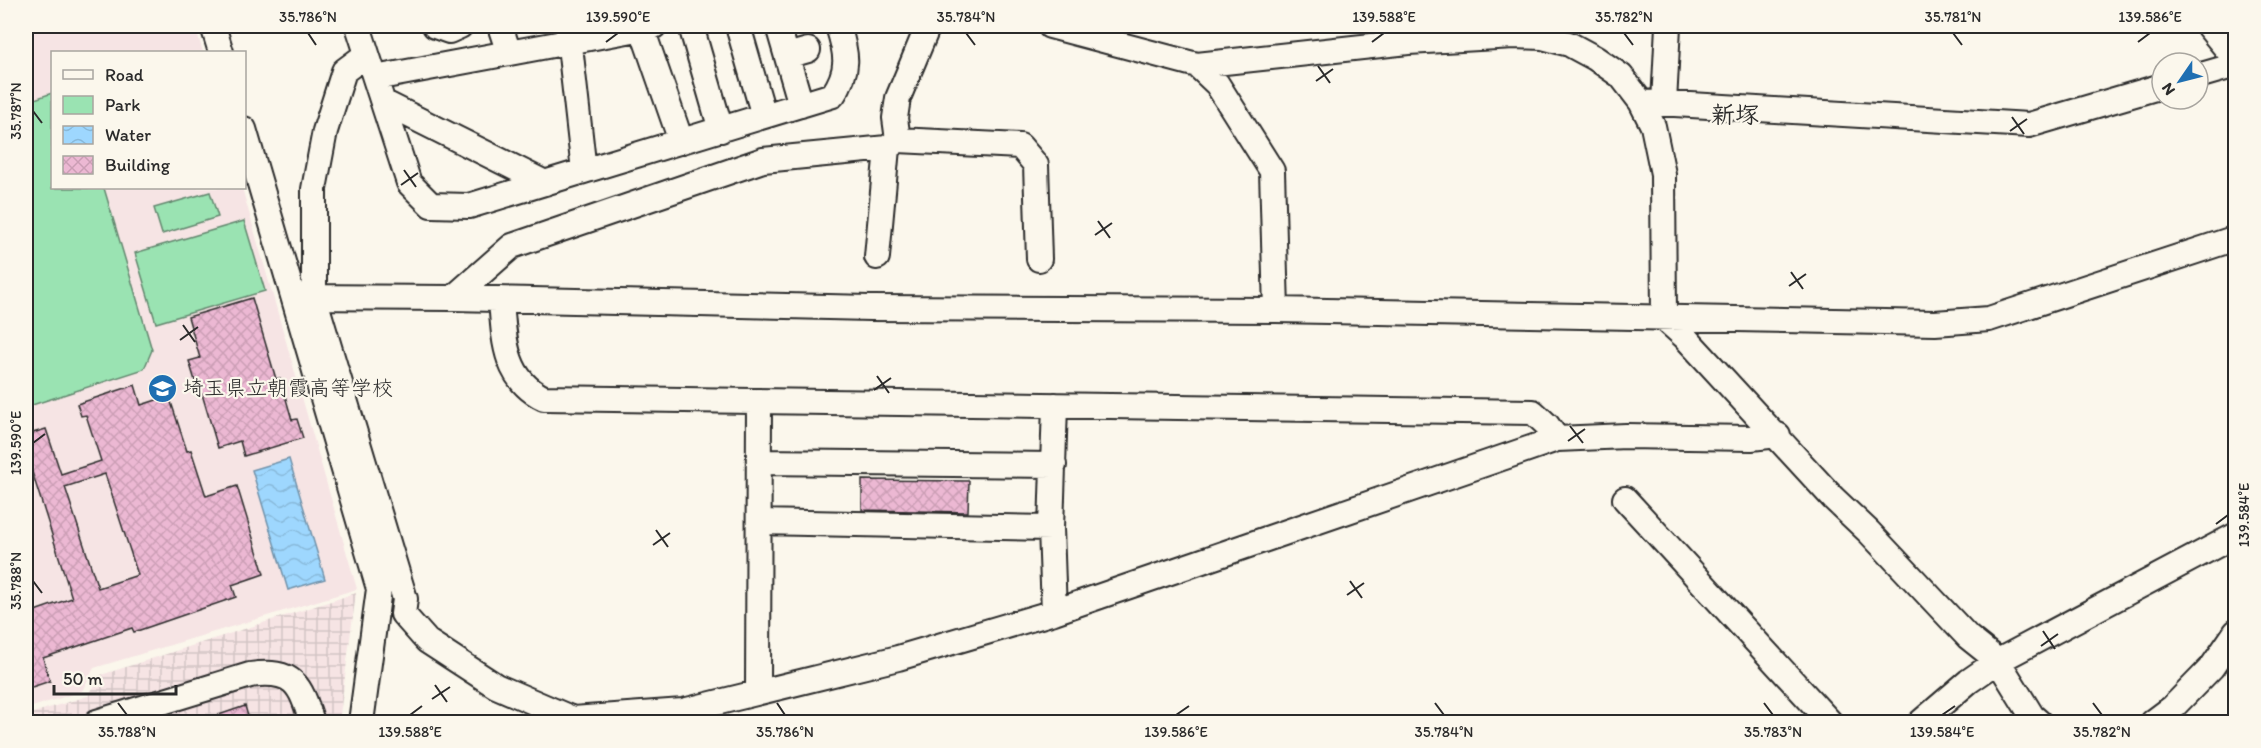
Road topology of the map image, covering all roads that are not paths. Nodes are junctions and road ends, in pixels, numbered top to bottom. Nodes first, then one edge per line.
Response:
1 (213, 26) edge
2 (358, 26) edge
3 (435, 26) edge
4 (460, 26) edge
5 (500, 26) edge
6 (646, 26) edge
7 (691, 26) edge
8 (738, 26) edge
9 (778, 26) edge
10 (838, 26) edge
11 (928, 26) edge
12 (1050, 26) edge
13 (1668, 26) edge
14 (2208, 26) edge
15 (568, 34) edge
16 (221, 51) edge
17 (509, 53) junction
18 (367, 54) junction
19 (2235, 60) edge
20 (758, 64) junction
21 (1197, 65) junction
22 (2235, 65) edge
23 (2210, 72) edge
24 (375, 78) junction
25 (2150, 90) edge
26 (383, 102) junction
27 (1652, 103) junction
28 (801, 105) junction
29 (764, 116) junction
30 (721, 130) junction
31 (246, 135) edge
32 (681, 141) junction
33 (892, 144) junction
34 (584, 171) junction
35 (545, 183) junction
36 (2235, 238) edge
37 (877, 257) dead end
38 (1039, 259) dead end
39 (305, 297) junction
40 (453, 298) junction
41 (501, 299) junction
42 (1276, 310) junction
43 (1664, 318) junction
44 (759, 401) junction
45 (1055, 405) junction
46 (1778, 435) junction
47 (1557, 439) junction
48 (759, 462) junction
49 (1054, 465) junction
50 (1626, 499) dead end
51 (759, 522) junction
52 (1051, 528) junction
53 (2235, 535) edge
54 (1054, 612) junction
55 (403, 614) junction
56 (374, 627) junction
57 (2235, 632) edge
58 (1998, 660) junction
59 (758, 692) junction
60 (97, 723) edge
61 (312, 723) edge
62 (361, 723) edge
63 (1830, 723) edge
64 (1921, 723) edge
65 (2039, 723) edge
66 (2153, 723) edge

1 - 16 lane
2 - 18 lane
3 - 4 lane
5 - 17 lane
6 - 15 lane
6 - 32 lane
7 - 20 lane
8 - 20 lane
9 - 20 lane
10 - 28 lane
11 - 33 lane
12 - 21 lane
13 - 27 lane
14 - 19 lane
15 - 17 lane
15 - 34 lane
17 - 24 lane
18 - 24 lane
18 - 39 lane
20 - 28 lane
20 - 29 lane
20 - 30 lane
21 - 27 lane
21 - 42 lane
22 - 23 lane
24 - 26 lane
25 - 27 lane
26 - 35 lane
26 - 35 lane
27 - 43 lane
28 - 29 lane
29 - 30 lane
30 - 32 lane
31 - 39 lane
32 - 34 lane
33 - 37 lane
33 - 38 lane
33 - 40 lane
34 - 35 lane
36 - 43 lane
39 - 40 lane
39 - 55 lane
39 - 56 lane
40 - 41 lane
41 - 42 lane
41 - 44 lane
42 - 43 lane
43 - 46 lane
44 - 45 lane
44 - 48 lane
45 - 47 lane
45 - 49 lane
46 - 47 lane
46 - 58 lane
47 - 54 lane
48 - 49 lane
48 - 51 lane
49 - 52 lane
50 - 63 lane
51 - 52 lane
51 - 59 lane
52 - 54 lane
53 - 58 lane
54 - 59 lane
55 - 56 lane
55 - 59 lane
56 - 62 lane
57 - 66 lane
58 - 64 lane
58 - 65 lane
60 - 61 lane

